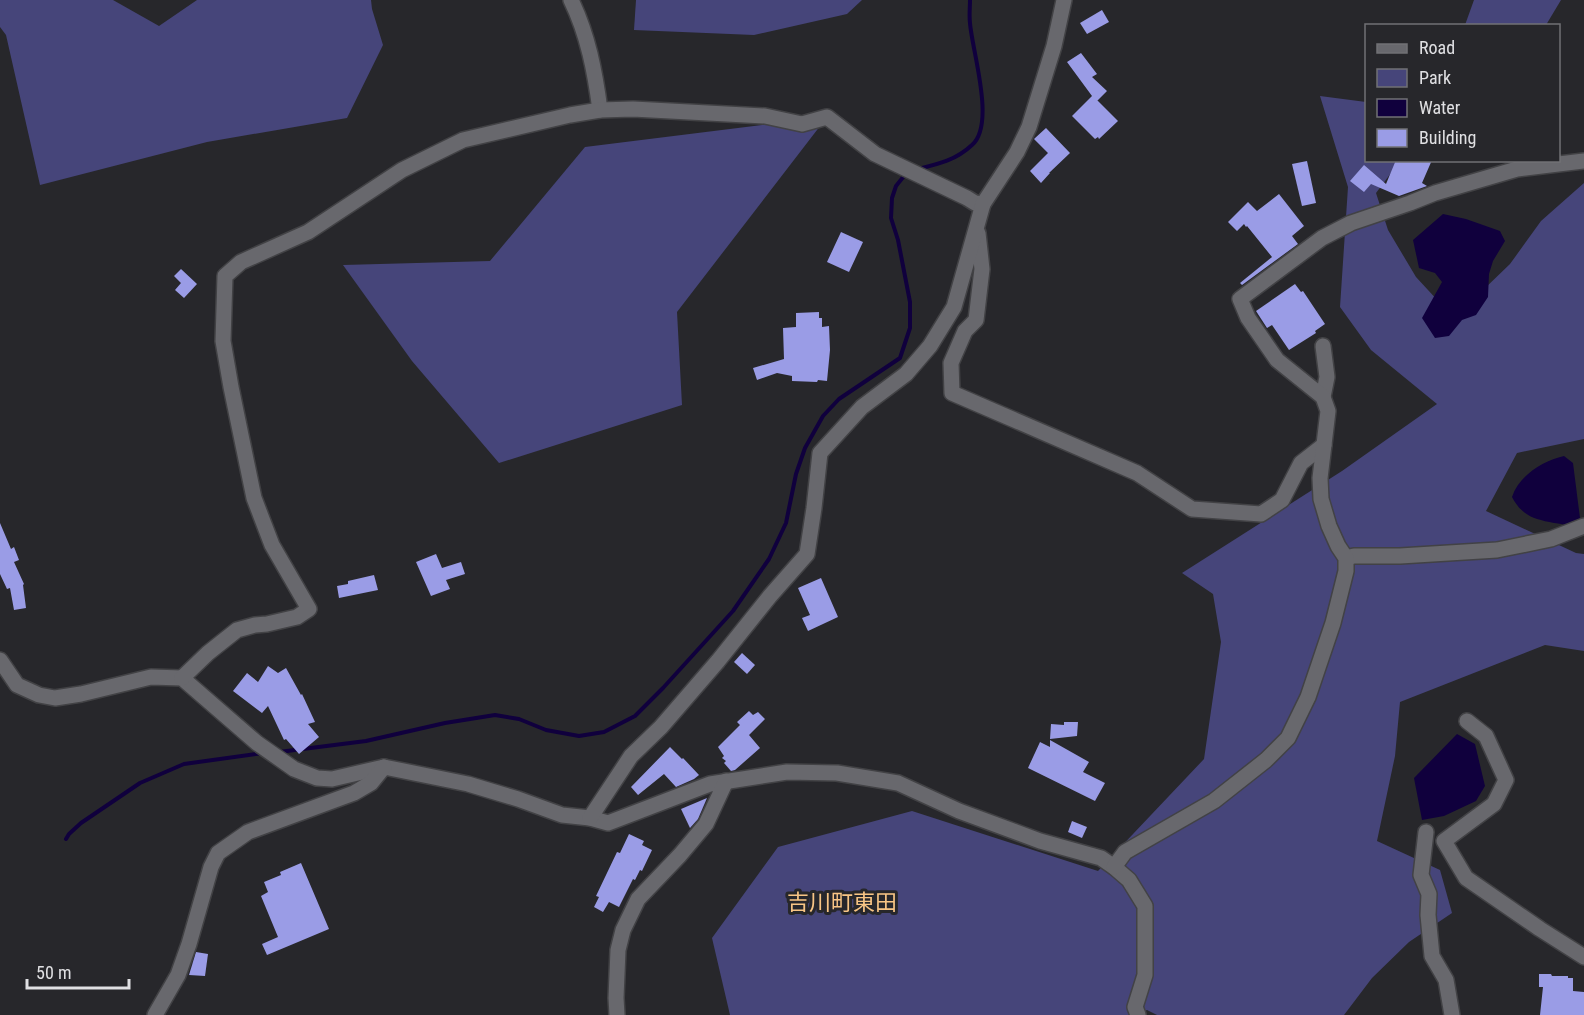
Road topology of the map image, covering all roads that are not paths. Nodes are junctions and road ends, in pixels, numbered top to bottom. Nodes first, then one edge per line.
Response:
1 (571, 0) edge
2 (1064, 0) edge
3 (600, 110) junction
4 (1584, 161) edge
5 (983, 204) junction
6 (977, 227) junction
7 (1323, 346) dead end
8 (1323, 397) junction
9 (1324, 445) junction
10 (1584, 526) edge
11 (1346, 558) junction
12 (0, 660) edge
13 (182, 678) junction
14 (1467, 721) dead end
15 (384, 767) junction
16 (726, 781) junction
17 (590, 819) junction
18 (1426, 832) dead end
19 (1114, 867) junction
20 (1584, 957) edge
21 (155, 1015) edge
22 (617, 1015) edge
23 (1138, 1015) edge
24 (1452, 1015) edge

1 - 3 street
2 - 5 street
3 - 5 street
3 - 13 street
4 - 8 street
5 - 6 street
6 - 9 street
6 - 17 street
7 - 8 street
8 - 9 street
9 - 11 street
10 - 11 street
11 - 19 street
12 - 13 street
13 - 15 street
14 - 20 street
15 - 17 street
15 - 21 street
16 - 17 street
16 - 19 street
16 - 22 street
18 - 24 street
19 - 23 street

